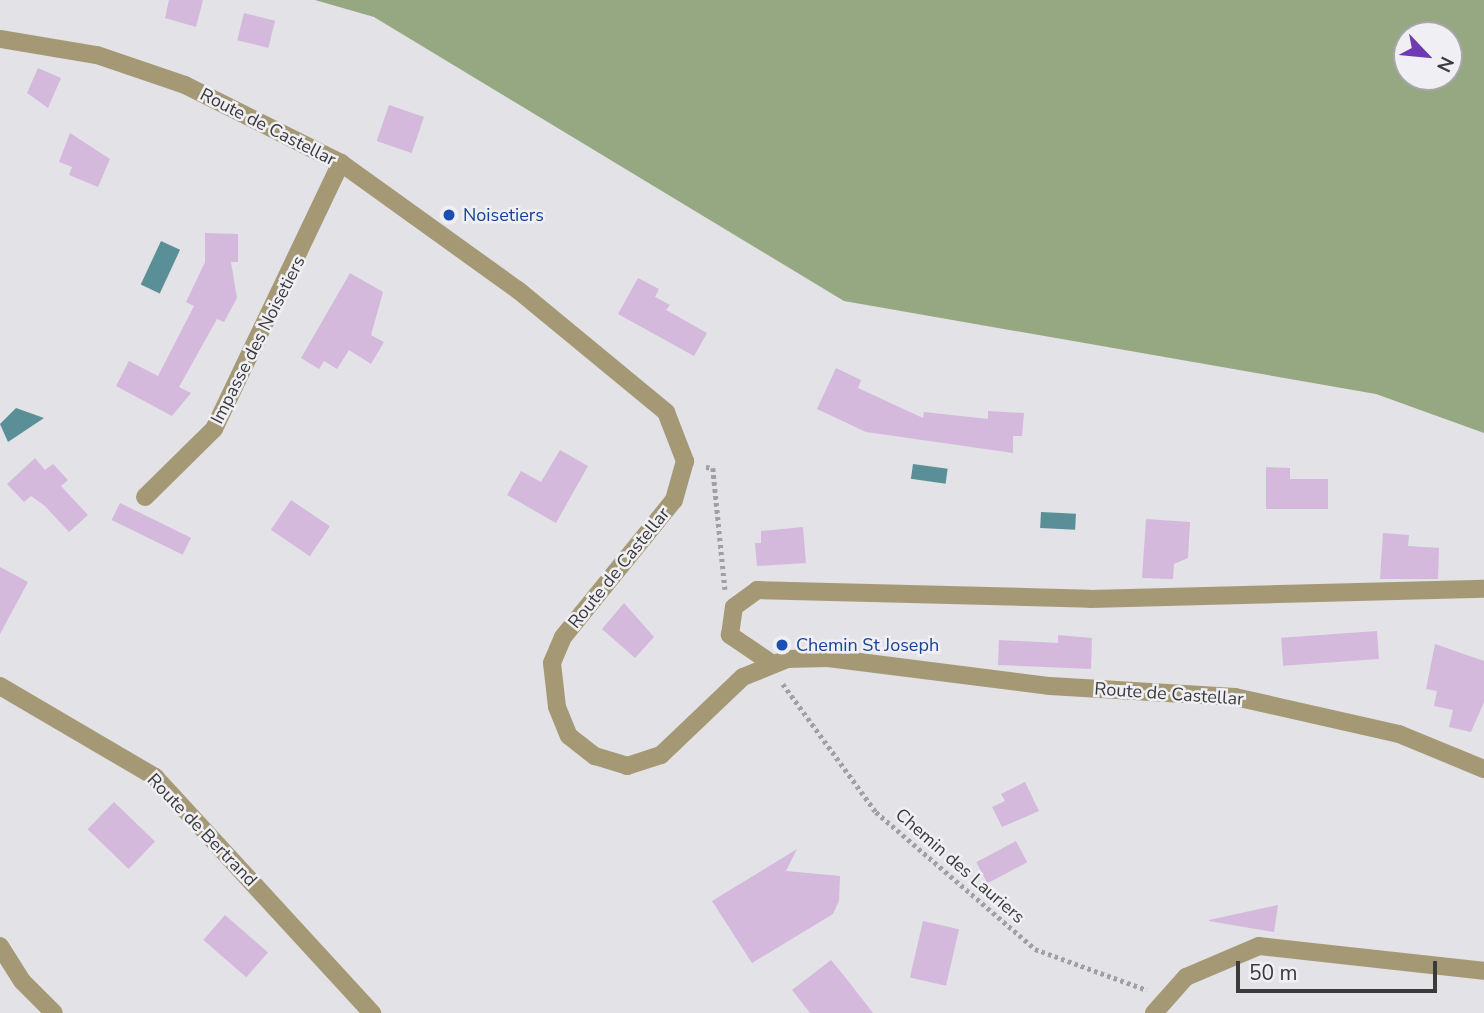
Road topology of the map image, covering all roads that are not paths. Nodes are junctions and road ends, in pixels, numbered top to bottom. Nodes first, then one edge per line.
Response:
1 (0, 38) edge
2 (341, 163) junction
3 (145, 497) dead end
4 (1484, 589) edge
5 (771, 663) junction
6 (0, 686) edge
7 (1480, 762) edge
8 (0, 946) edge
9 (1484, 971) edge
10 (54, 1013) edge
11 (372, 1013) edge
12 (1154, 1013) edge

1 - 2 street, Route de Castellar
2 - 3 street, Impasse des Noisetiers
2 - 5 street, Route de Castellar
4 - 5 street
5 - 7 street, Route de Castellar
6 - 11 street, Route de Bertrand
8 - 10 street
9 - 12 street

